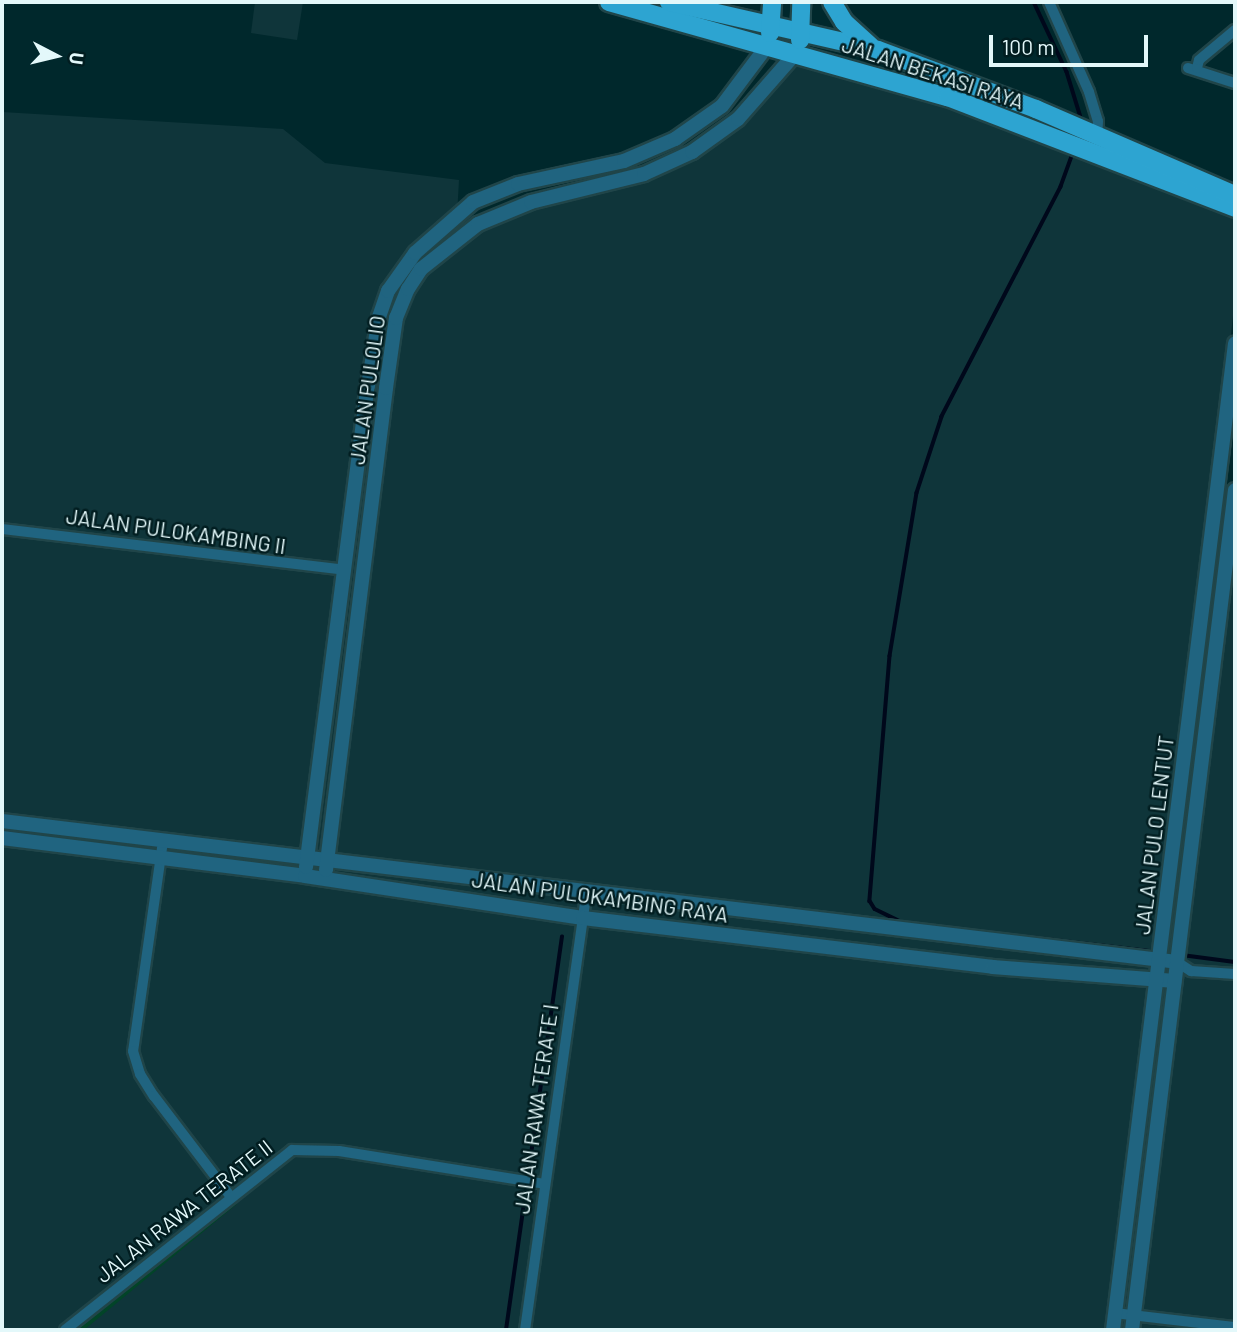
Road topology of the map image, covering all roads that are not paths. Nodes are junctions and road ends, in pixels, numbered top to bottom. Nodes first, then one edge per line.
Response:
1 (609, 2) edge
2 (669, 2) edge
3 (772, 2) edge
4 (801, 2) edge
5 (832, 2) edge
6 (1049, 2) edge
7 (737, 8) edge
8 (772, 23) junction
9 (802, 30) junction
10 (1235, 30) edge
11 (767, 46) junction
12 (878, 50) junction
13 (795, 54) junction
14 (1235, 83) edge
15 (722, 106) junction
16 (738, 120) junction
17 (1065, 132) junction
18 (1093, 141) junction
19 (581, 173) junction
20 (587, 189) junction
21 (1235, 195) edge
22 (1235, 208) edge
23 (1235, 344) edge
24 (368, 386) junction
25 (386, 388) junction
26 (362, 437) junction
27 (380, 439) junction
28 (1235, 489) edge
29 (2, 529) edge
30 (346, 570) junction
31 (2, 821) edge
32 (2, 838) edge
33 (163, 841) junction
34 (160, 858) junction
35 (307, 860) junction
36 (327, 862) junction
37 (305, 876) junction
38 (325, 878) junction
39 (586, 894) junction
40 (583, 918) junction
41 (1161, 954) junction
42 (1178, 956) junction
43 (1191, 971) junction
44 (1235, 974) edge
45 (1158, 979) junction
46 (1174, 981) junction
47 (539, 1183) junction
48 (231, 1197) junction
49 (1115, 1313) junction
50 (1133, 1323) edge
51 (1235, 1327) edge
52 (65, 1330) edge
53 (525, 1330) edge
54 (1113, 1330) edge

1 - 11 main road, JALAN BEKASI RAYA
2 - 7 main road, JALAN BEKASI RAYA
3 - 8 main road
4 - 9 main road
5 - 12 main road
6 - 18 street
7 - 8 main road, JALAN BEKASI RAYA
8 - 9 main road, JALAN BEKASI RAYA
8 - 11 main road
9 - 12 main road, JALAN BEKASI RAYA
9 - 13 main road
10 - 14 street
11 - 13 main road, JALAN BEKASI RAYA
11 - 15 street, JALAN PULOLIO
12 - 17 main road, JALAN BEKASI RAYA
13 - 16 street, JALAN PULOLIO
13 - 17 main road, JALAN BEKASI RAYA
15 - 16 street
15 - 19 street, JALAN PULOLIO
16 - 20 street, JALAN PULOLIO
17 - 18 main road, JALAN BEKASI RAYA
18 - 21 main road, JALAN BEKASI RAYA
18 - 22 main road, JALAN BEKASI RAYA
19 - 20 street
19 - 24 street, JALAN PULOLIO
20 - 25 street, JALAN PULOLIO
23 - 41 street, JALAN PULO LENTUT
24 - 25 street
24 - 26 street, JALAN PULOLIO
25 - 27 street, JALAN PULOLIO
26 - 27 street
26 - 30 street, JALAN PULOLIO
27 - 36 street, JALAN PULOLIO
28 - 42 street, JALAN PULO LENTUT
29 - 30 street, JALAN PULOKAMBING II
30 - 35 street, JALAN PULOLIO
31 - 33 street, JALAN PULOKAMBING RAYA
32 - 34 street, JALAN PULOKAMBING RAYA
33 - 34 street
33 - 35 street, JALAN PULOKAMBING RAYA
34 - 37 street, JALAN PULOKAMBING RAYA
34 - 48 street
35 - 36 street, JALAN PULOKAMBING RAYA
35 - 37 street, JALAN PULOLIO
36 - 38 street, JALAN PULOLIO
36 - 39 street, JALAN PULOKAMBING RAYA
37 - 38 street, JALAN PULOKAMBING RAYA
38 - 40 street, JALAN PULOKAMBING RAYA
39 - 40 street, JALAN RAWA TERATE I
39 - 41 street, JALAN PULOKAMBING RAYA
40 - 45 street, JALAN PULOKAMBING RAYA
40 - 47 street, JALAN RAWA TERATE I
41 - 42 street, JALAN PULOKAMBING RAYA
41 - 45 street, JALAN PULO LENTUT
42 - 43 street, JALAN PULOKAMBING RAYA
42 - 46 street, JALAN PULO LENTUT
43 - 44 street, JALAN PULOKAMBING RAYA
43 - 46 street
45 - 46 street, JALAN PULOKAMBING RAYA
45 - 49 street, JALAN PULO LENTUT
46 - 50 street, JALAN PULO LENTUT
47 - 48 street, JALAN RAWA TERATE II
47 - 53 street, JALAN RAWA TERATE I
48 - 52 street, JALAN RAWA TERATE II
49 - 50 street
49 - 54 street, JALAN PULO LENTUT
50 - 51 street

